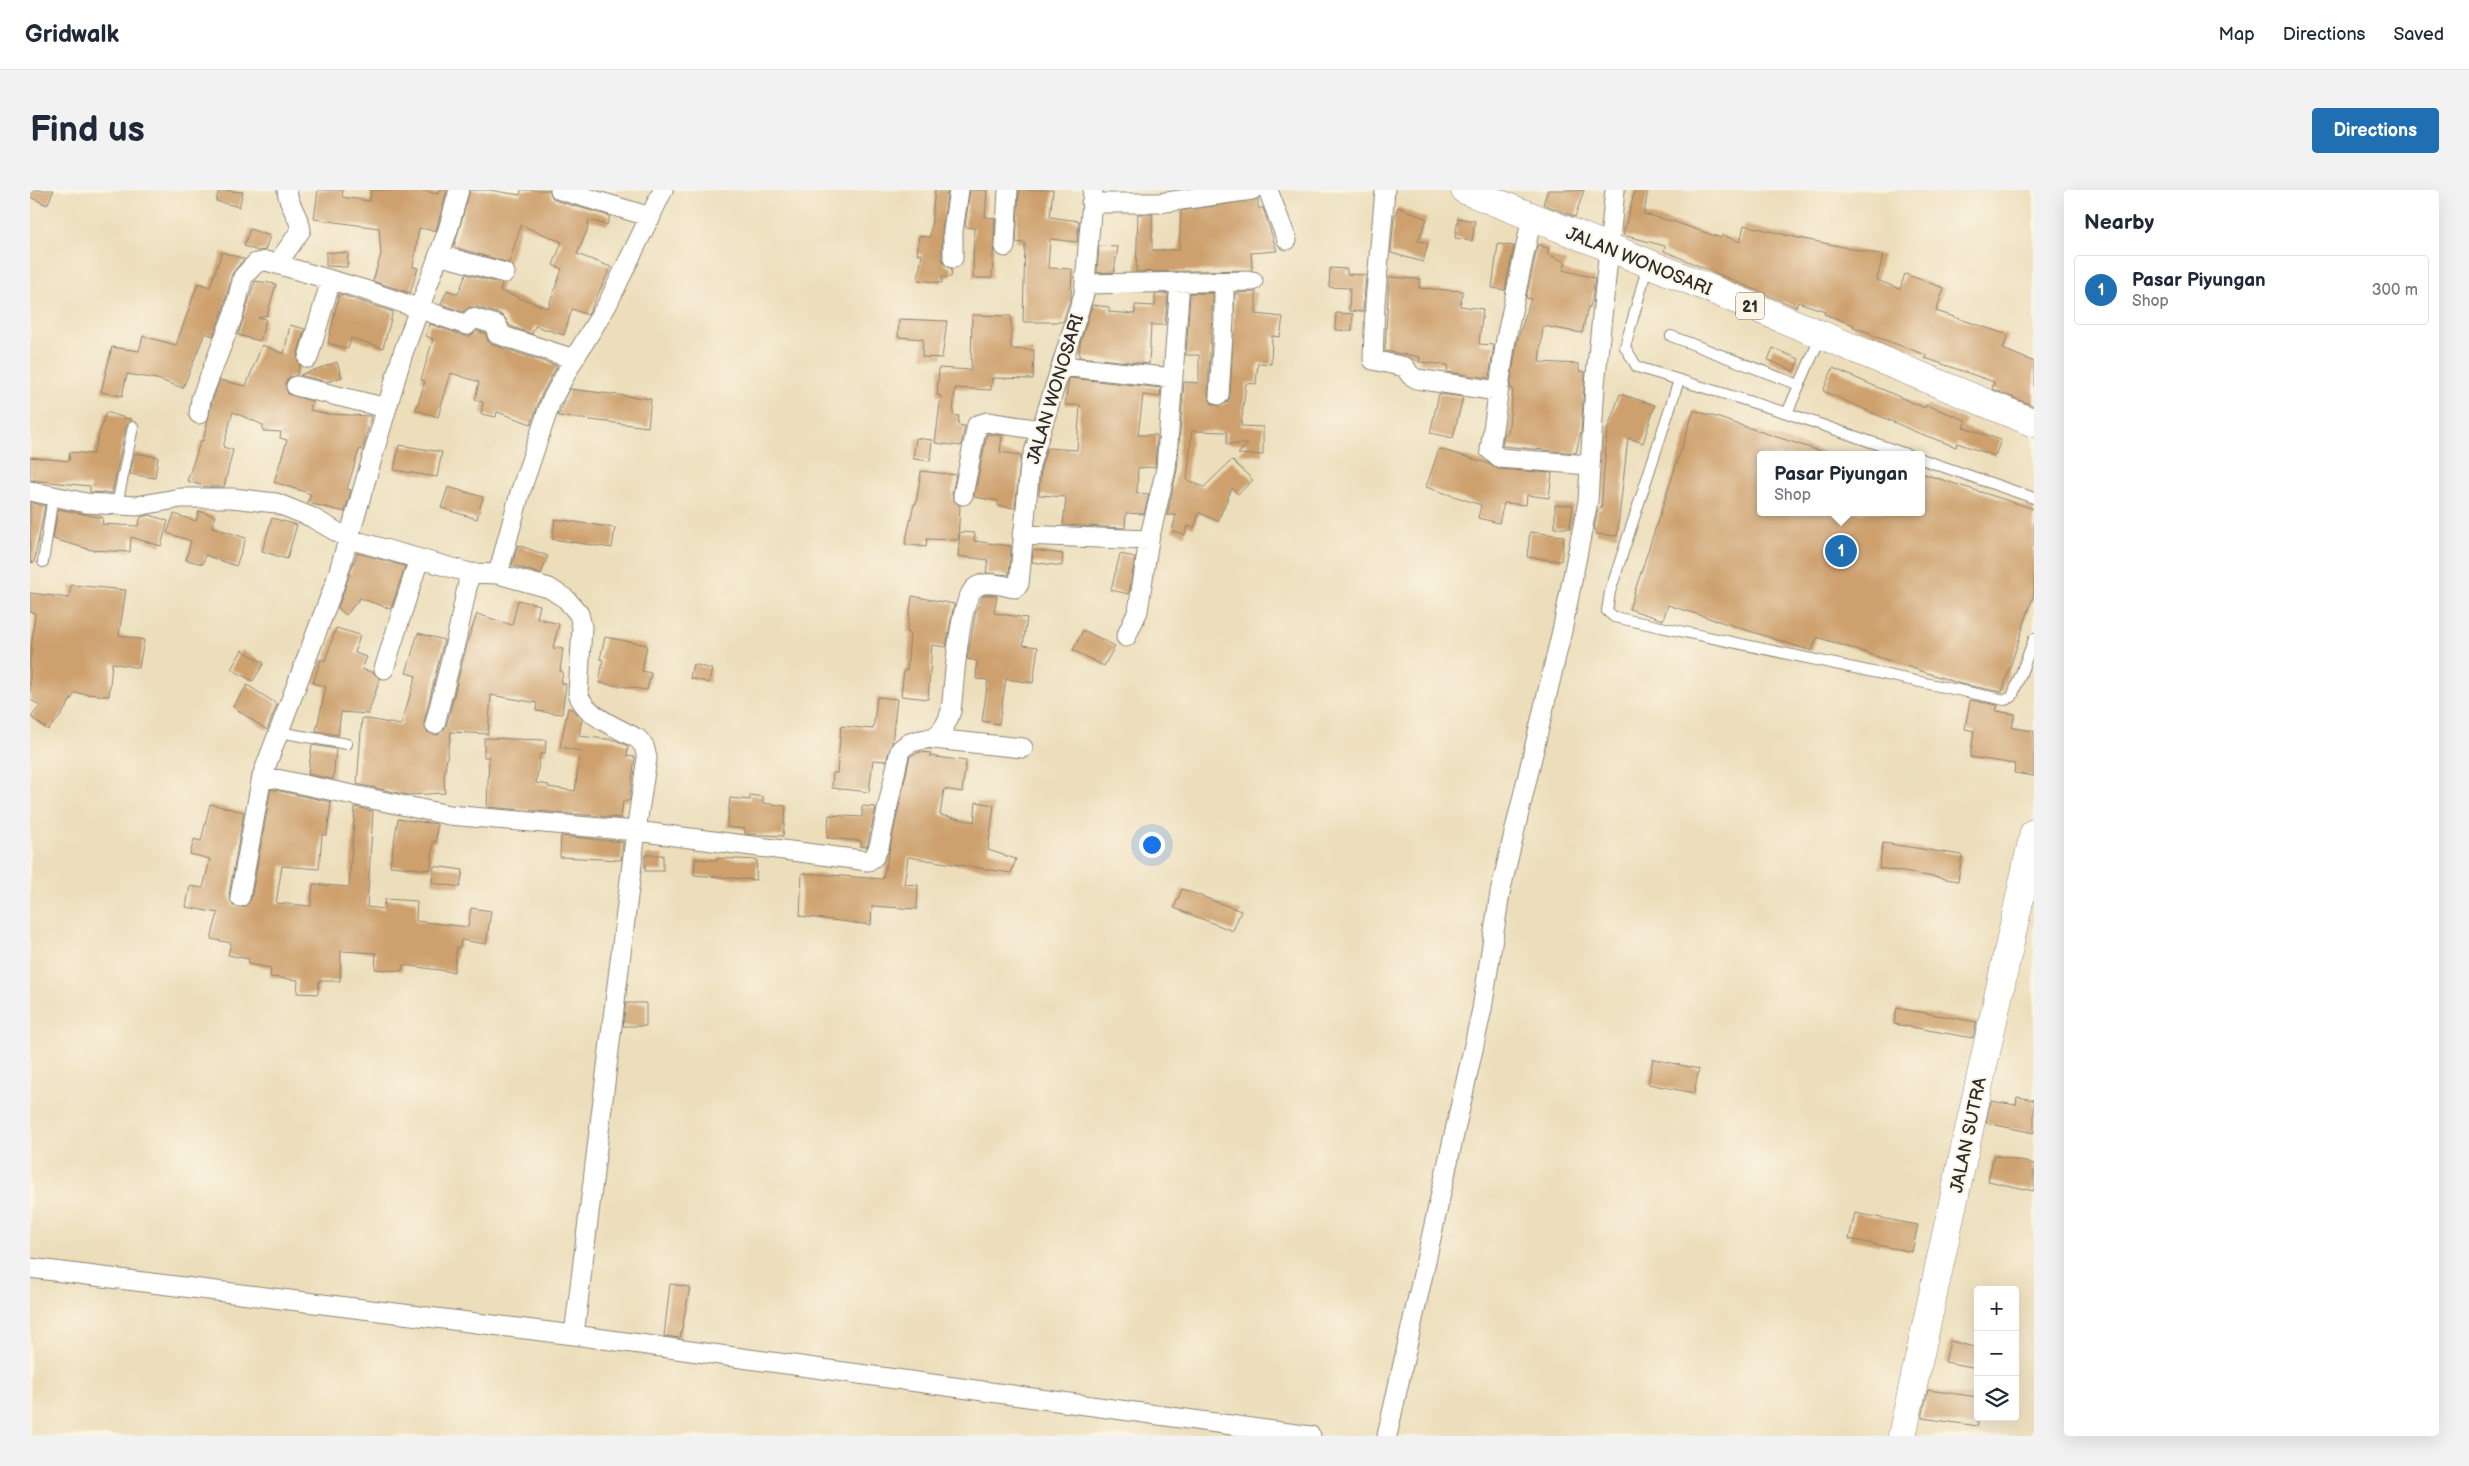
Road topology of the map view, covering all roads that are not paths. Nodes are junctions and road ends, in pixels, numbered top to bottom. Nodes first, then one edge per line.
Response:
1 (287, 190) edge
2 (459, 190) edge
3 (560, 190) edge
4 (663, 190) edge
5 (959, 190) edge
6 (1008, 190) edge
7 (1252, 190) edge
8 (1268, 190) edge
9 (1385, 190) edge
10 (1465, 190) edge
11 (1616, 190) edge
12 (1092, 197) edge
13 (650, 217) junction
14 (1532, 217) junction
15 (1287, 240) dead end
16 (1005, 247) dead end
17 (1610, 250) junction
18 (439, 255) junction
19 (953, 258) dead end
20 (1648, 263) junction
21 (278, 264) junction
22 (505, 273) dead end
23 (331, 280) junction
24 (1253, 280) dead end
25 (1180, 282) junction
26 (1224, 282) junction
27 (1084, 284) junction
28 (419, 309) junction
29 (1671, 336) dead end
30 (1821, 336) junction
31 (308, 358) dead end
32 (574, 358) junction
33 (1062, 366) junction
34 (1173, 378) junction
35 (1679, 380) junction
36 (1799, 385) junction
37 (296, 386) dead end
38 (1497, 391) junction
39 (1218, 395) dead end
40 (387, 408) junction
41 (1787, 413) junction
42 (199, 414) dead end
43 (2034, 423) edge
44 (133, 427) dead end
45 (1041, 430) junction
46 (1897, 451) edge
47 (1925, 460) edge
48 (1589, 465) junction
49 (30, 491) edge
50 (963, 495) dead end
51 (53, 496) junction
52 (2034, 498) edge
53 (117, 505) junction
54 (1022, 535) junction
55 (349, 539) junction
56 (1149, 540) junction
57 (420, 559) junction
58 (43, 562) dead end
59 (470, 573) junction
60 (498, 574) junction
61 (1126, 637) dead end
62 (2034, 639) edge
63 (384, 669) dead end
64 (435, 724) dead end
65 (278, 732) junction
66 (933, 739) junction
67 (347, 744) dead end
68 (1023, 748) dead end
69 (262, 776) junction
70 (636, 831) junction
71 (2034, 833) edge
72 (240, 897) dead end
73 (30, 1268) edge
74 (574, 1335) junction
75 (1283, 1434) edge
76 (1311, 1436) edge
77 (1386, 1436) edge
78 (1902, 1436) edge

1 - 21 street
2 - 18 street
3 - 13 street
4 - 13 street
5 - 19 street
6 - 16 street
7 - 12 street
8 - 15 street
9 - 38 street
10 - 14 main road, JALAN WONOSARI / 21
11 - 17 street
12 - 27 street, JALAN WONOSARI
13 - 32 street
14 - 17 main road, JALAN WONOSARI / 21
14 - 38 street
17 - 20 main road, JALAN WONOSARI / 21
17 - 48 street
18 - 22 street
18 - 28 street
20 - 30 main road, JALAN WONOSARI / 21
20 - 35 lane
21 - 23 street
21 - 42 street
23 - 28 street
23 - 31 street
24 - 26 street
25 - 26 street
25 - 27 street
25 - 34 street
26 - 39 street
27 - 33 street, JALAN WONOSARI
28 - 32 street
28 - 40 street
29 - 36 lane
30 - 36 lane
30 - 43 main road, JALAN WONOSARI / 21
32 - 60 street
33 - 34 street
33 - 45 street, JALAN WONOSARI
34 - 56 street
35 - 41 lane
35 - 62 lane
36 - 41 lane
37 - 40 street
38 - 48 street
40 - 55 street
41 - 46 lane
44 - 53 lane
45 - 50 street
45 - 54 street, JALAN WONOSARI
47 - 52 lane
48 - 77 street
49 - 51 street
51 - 53 street
51 - 58 lane
53 - 55 street
54 - 56 street
54 - 66 street, JALAN WONOSARI
55 - 57 street
55 - 65 street
56 - 61 street
57 - 59 street
57 - 63 street
59 - 60 street
59 - 64 street
60 - 70 street
65 - 67 lane
65 - 69 street
66 - 68 street
66 - 70 street
69 - 70 street
69 - 72 street
70 - 74 street
71 - 78 main road, JALAN SUTRA
73 - 74 street
74 - 75 street
75 - 76 street

